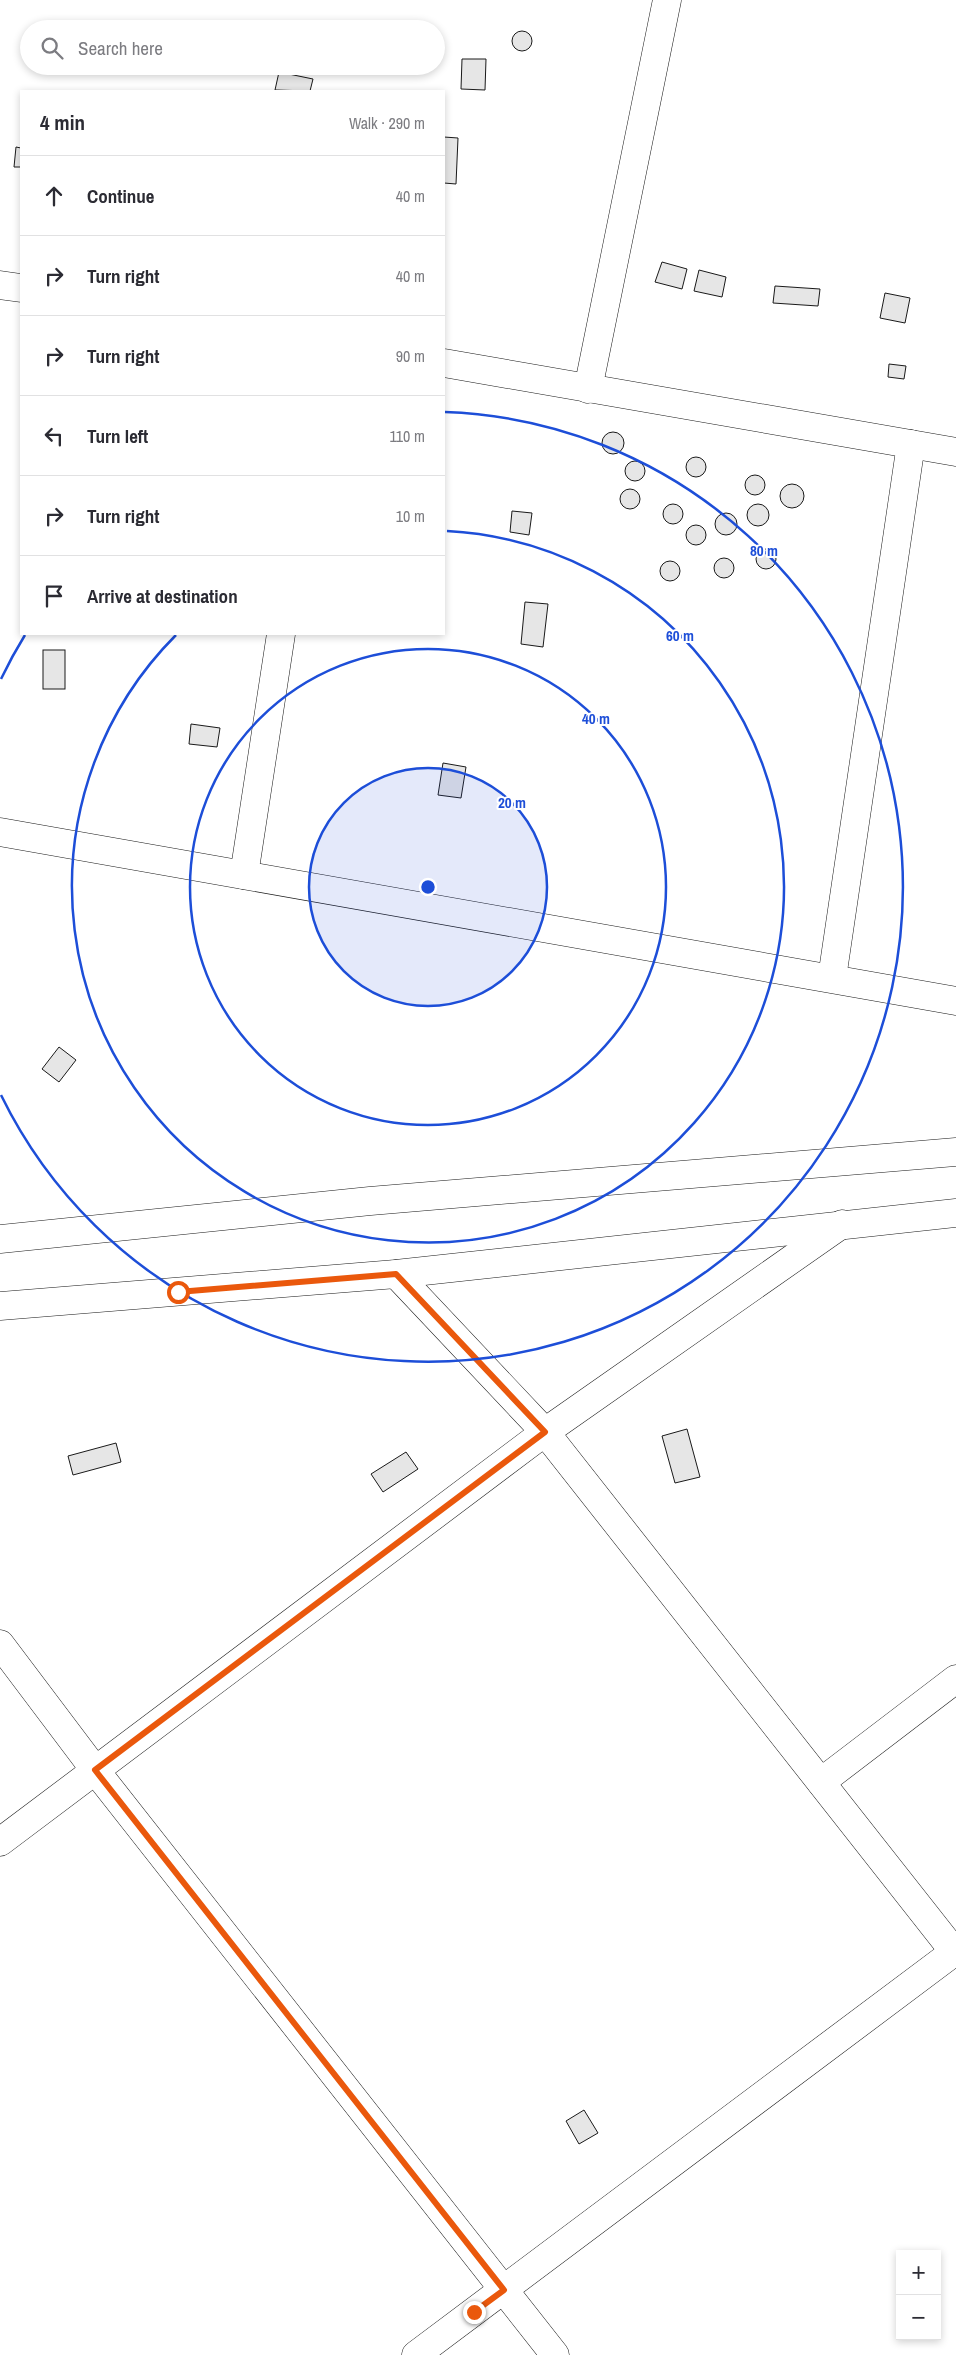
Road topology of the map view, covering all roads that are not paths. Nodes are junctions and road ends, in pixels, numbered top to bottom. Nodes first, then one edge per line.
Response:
1 (667, 0) edge
2 (0, 285) edge
3 (20, 288) edge
4 (445, 363) edge
5 (588, 389) junction
6 (911, 444) junction
7 (956, 452) edge
8 (281, 635) edge
9 (0, 832) edge
10 (244, 875) junction
11 (832, 978) junction
12 (956, 1001) edge
13 (956, 1152) edge
14 (956, 1213) edge
15 (842, 1224) junction
16 (0, 1239) edge
17 (396, 1274) junction
18 (0, 1306) edge
19 (545, 1432) junction
20 (0, 1644) edge
21 (956, 1679) edge
22 (95, 1770) junction
23 (821, 1782) junction
24 (0, 1842) edge
25 (955, 1953) edge
26 (504, 2290) junction
27 (416, 2355) edge
28 (555, 2355) edge

1 - 5 street
2 - 3 street
4 - 5 street
5 - 6 street
6 - 7 street
6 - 11 street
8 - 10 street
9 - 10 street
10 - 11 street
11 - 12 street
13 - 16 street
14 - 15 street
15 - 17 street
15 - 19 street
17 - 18 street
17 - 19 street
19 - 22 street
19 - 23 street
20 - 22 street
21 - 23 street
22 - 24 street
22 - 26 street
23 - 25 street
25 - 26 street
26 - 27 street
26 - 28 street

